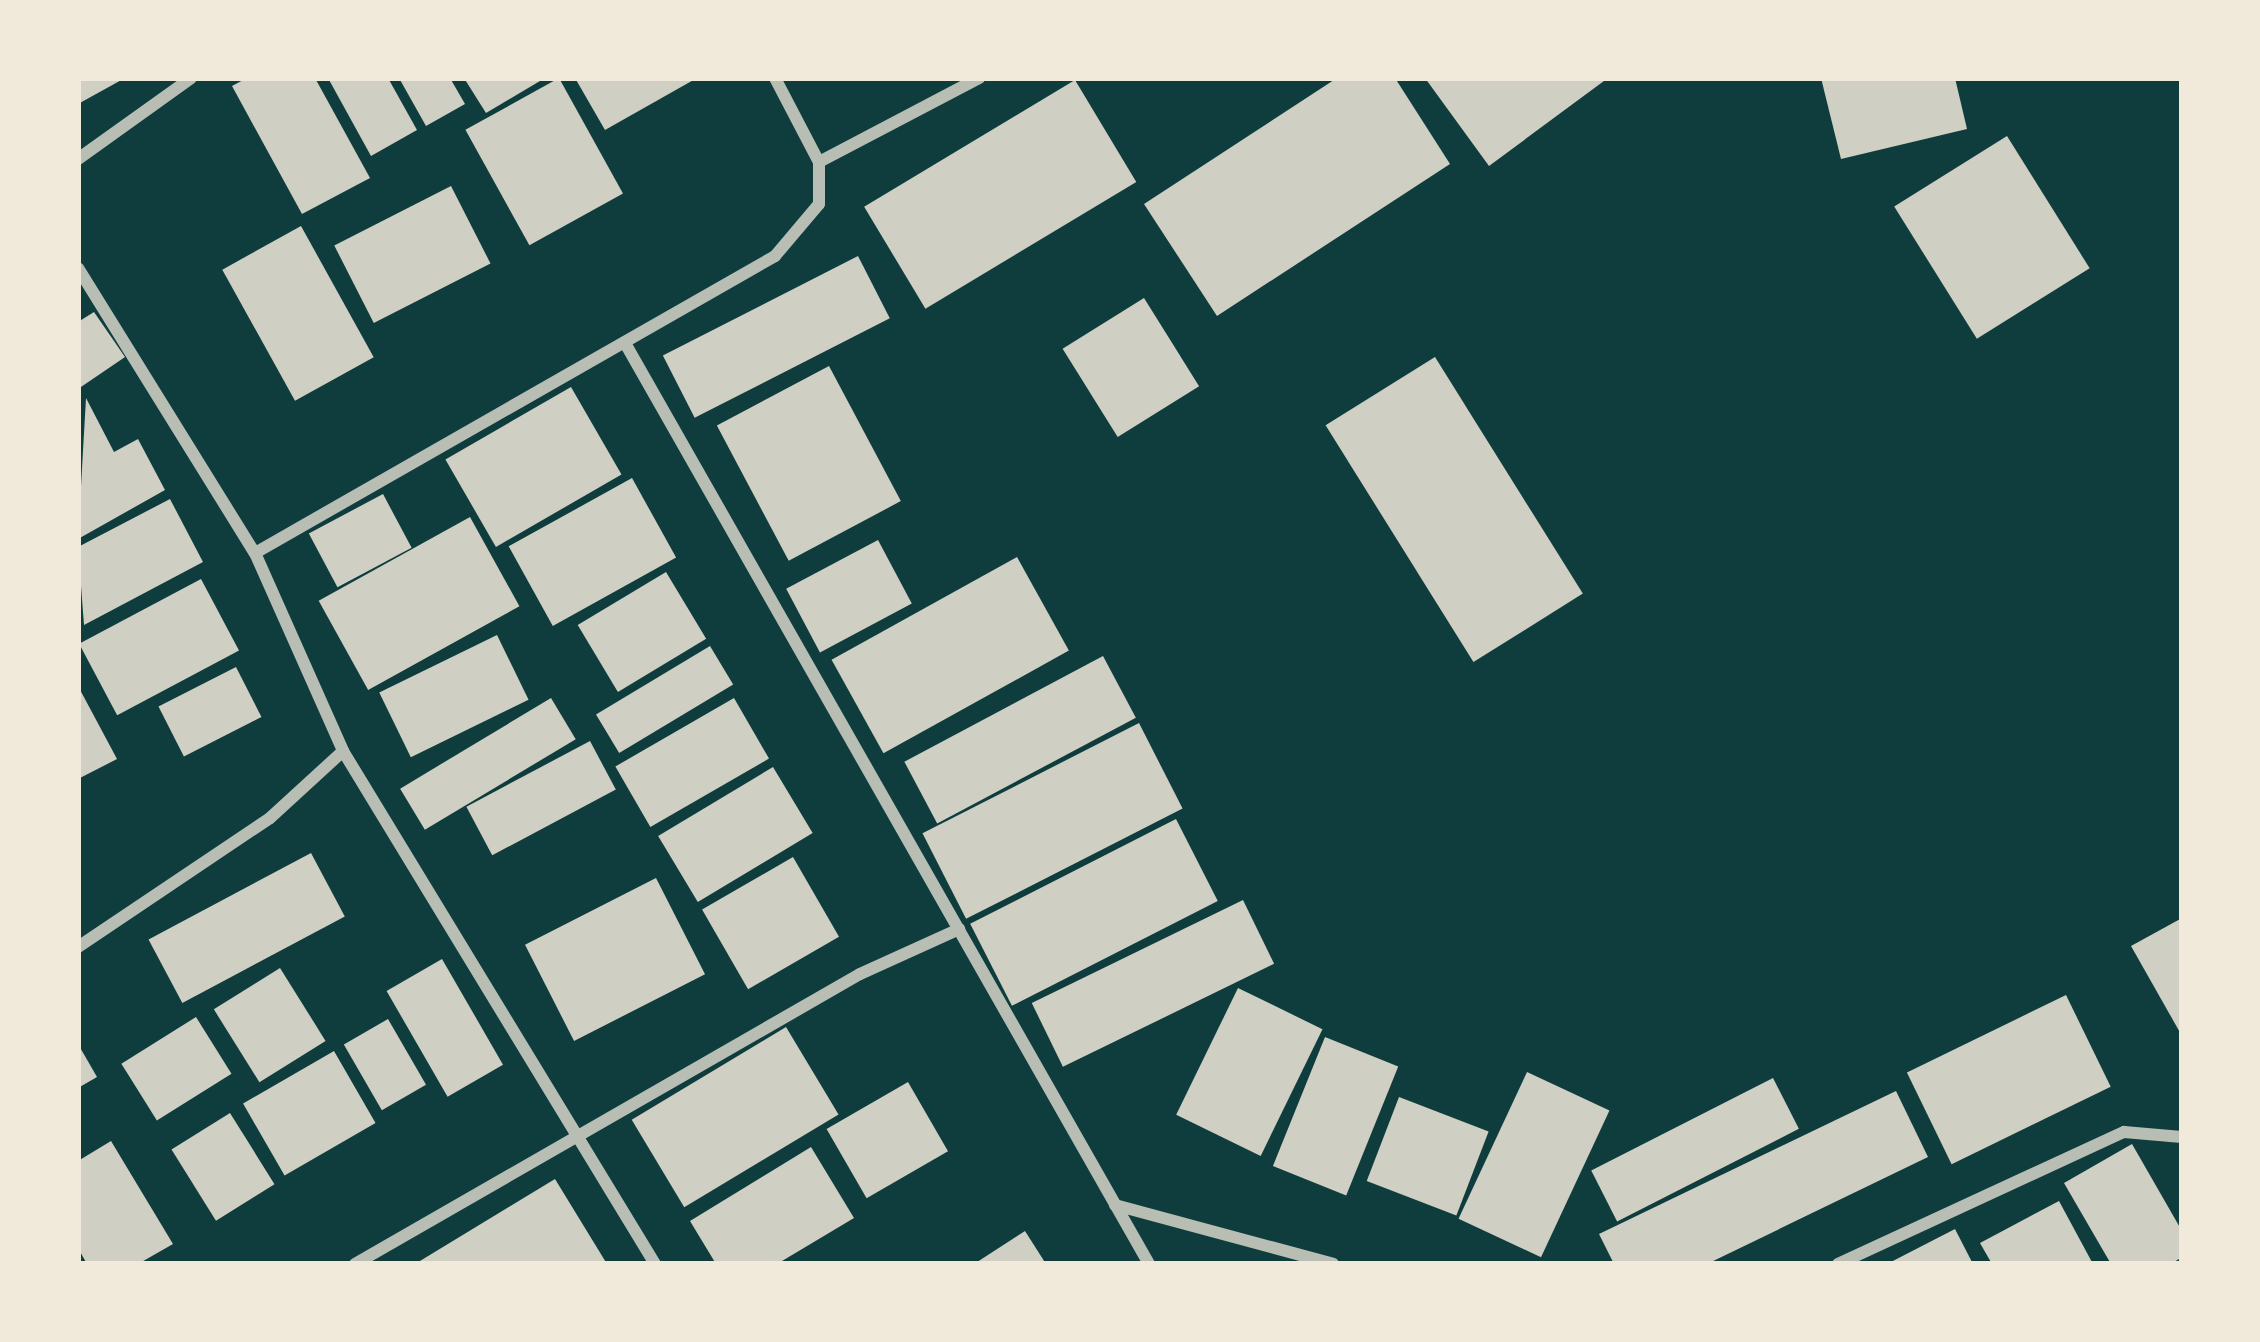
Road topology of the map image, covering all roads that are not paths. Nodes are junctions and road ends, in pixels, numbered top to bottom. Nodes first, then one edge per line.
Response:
1 (191, 78) edge
2 (775, 78) edge
3 (979, 78) edge
4 (78, 160) edge
5 (819, 162) junction
6 (78, 268) edge
7 (625, 343) junction
8 (255, 553) junction
9 (343, 751) junction
10 (959, 929) junction
11 (78, 947) edge
12 (581, 1135) junction
13 (2182, 1137) edge
14 (1115, 1205) junction
15 (355, 1264) edge
16 (655, 1264) edge
17 (1149, 1264) edge
18 (1333, 1264) edge
19 (1838, 1264) edge

1 - 4 street
2 - 5 street
3 - 5 street
5 - 7 street
6 - 8 street
7 - 8 street
7 - 10 street
8 - 9 street
9 - 11 street
9 - 12 street
10 - 12 street
10 - 14 street
12 - 15 street
12 - 16 street
13 - 19 street
14 - 17 street
14 - 18 street

